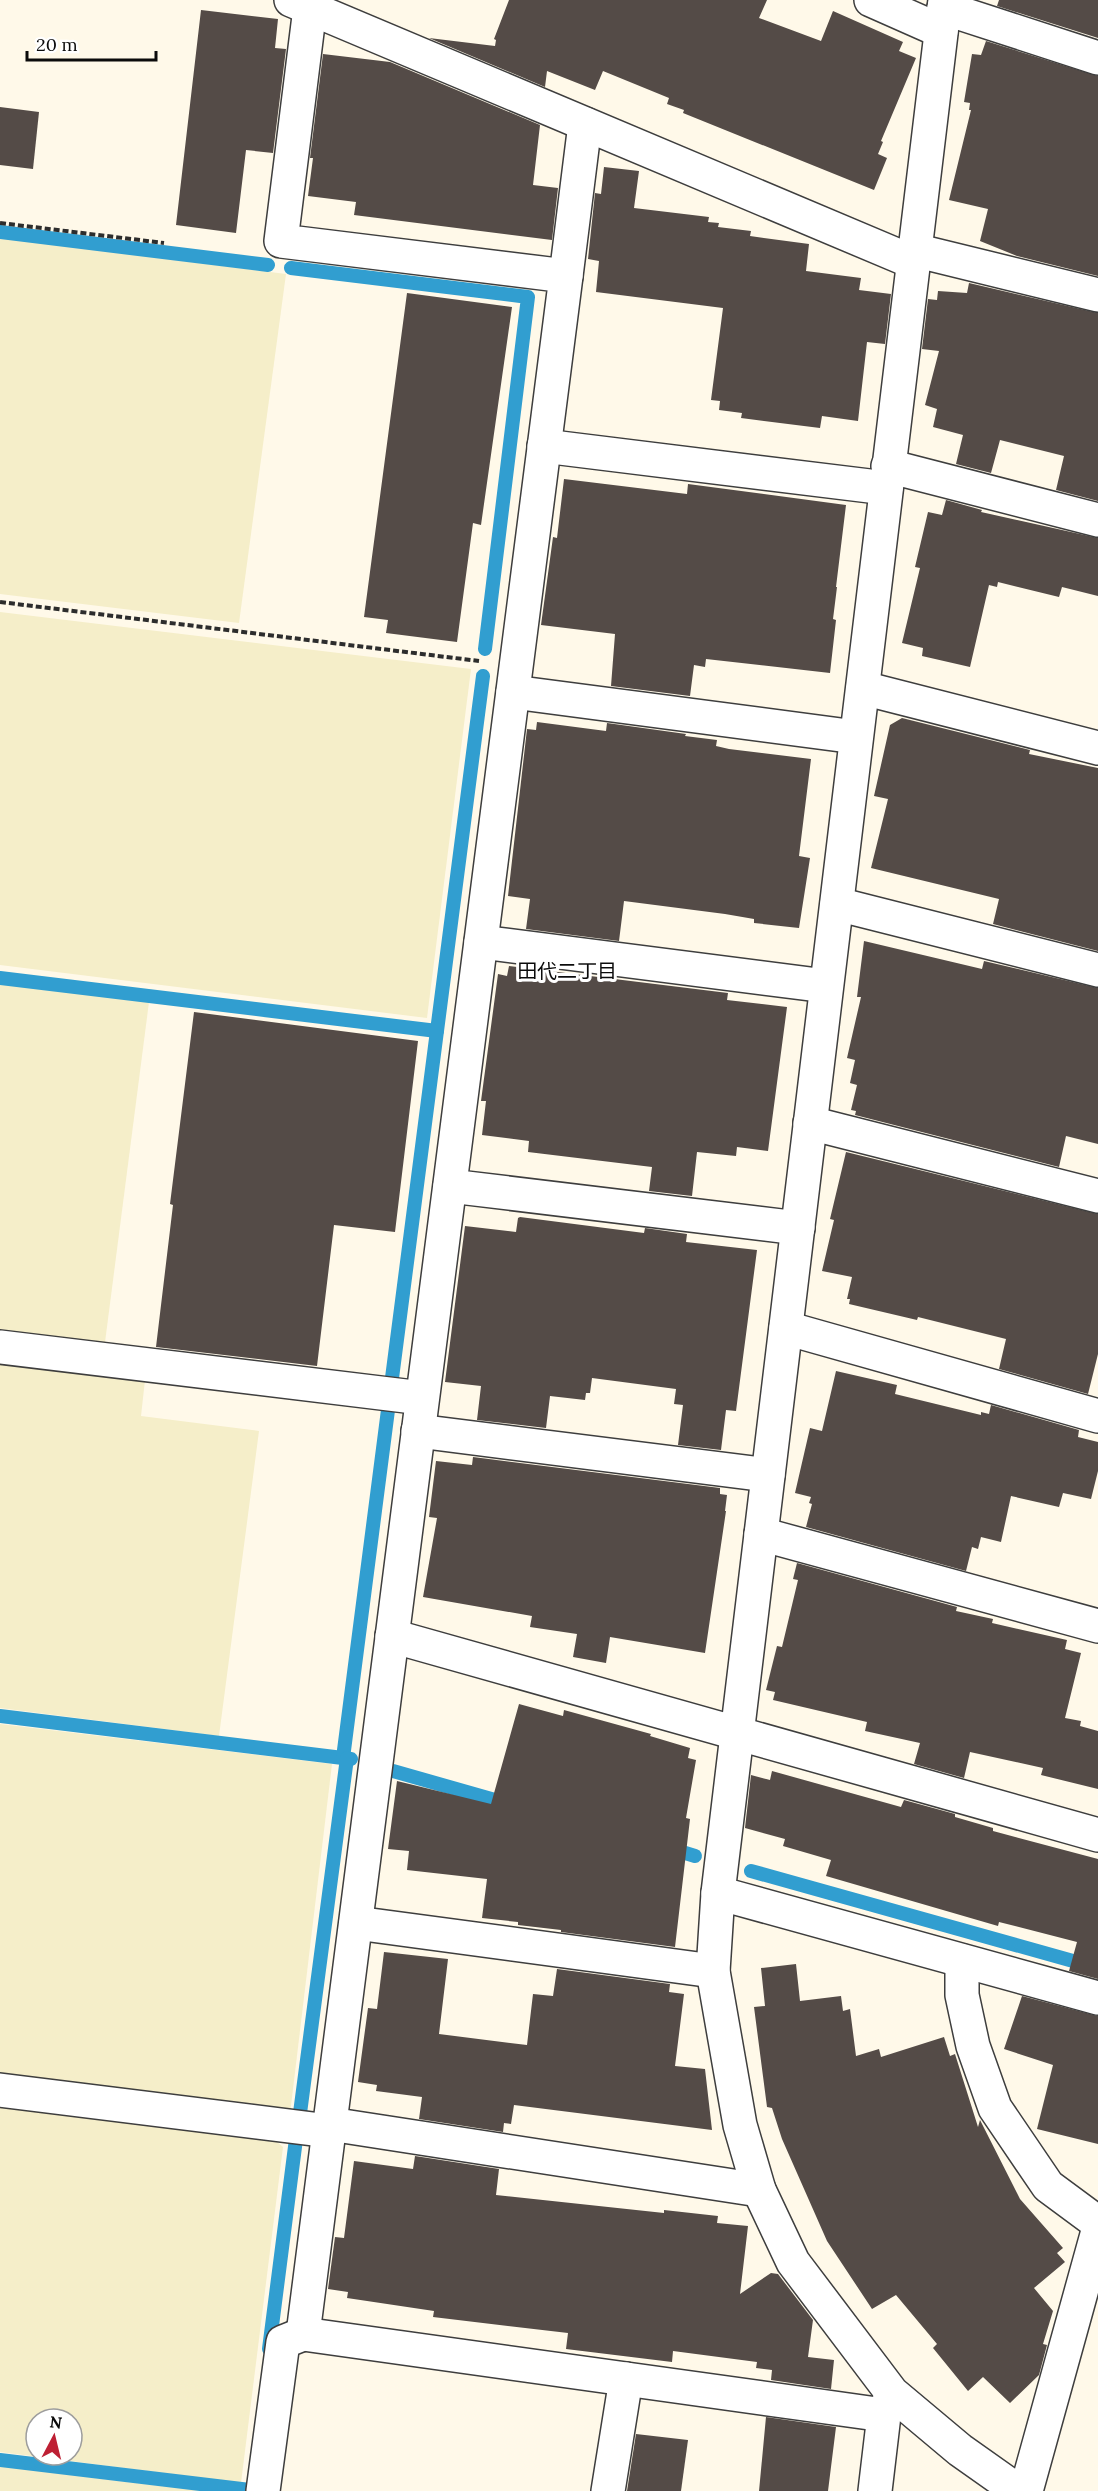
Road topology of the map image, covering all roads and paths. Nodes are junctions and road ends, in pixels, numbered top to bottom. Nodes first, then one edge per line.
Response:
1 (871, 0) edge
2 (301, 4) edge
3 (943, 13) edge
4 (1098, 58) edge
5 (585, 124) junction
6 (0, 223) edge
7 (164, 243) dead end
8 (914, 256) junction
9 (566, 276) junction
10 (1098, 295) edge
11 (544, 446) junction
12 (887, 477) junction
13 (1098, 520) edge
14 (0, 602) edge
15 (514, 679) junction
16 (862, 688) junction
17 (856, 738) junction
18 (1098, 748) edge
19 (837, 904) junction
20 (481, 942) junction
21 (1098, 970) edge
22 (826, 986) junction
23 (810, 1123) junction
24 (450, 1186) junction
25 (1098, 1196) edge
26 (798, 1228) junction
27 (786, 1328) junction
28 (0, 1347) edge
29 (422, 1398) junction
30 (1098, 1416) edge
31 (418, 1431) junction
32 (768, 1475) junction
33 (761, 1534) junction
34 (1098, 1626) edge
35 (392, 1636) junction
36 (738, 1734) junction
37 (1098, 1835) edge
38 (718, 1893) junction
39 (356, 1923) junction
40 (962, 1961) junction
41 (713, 1971) junction
42 (1098, 1998) edge
43 (0, 2091) edge
44 (329, 2128) junction
45 (759, 2190) junction
46 (1098, 2223) edge
47 (1098, 2231) edge
48 (303, 2334) junction
49 (626, 2379) junction
50 (888, 2404) junction
51 (263, 2491) edge
52 (608, 2491) edge
53 (876, 2491) edge
54 (1018, 2491) edge
55 (1026, 2491) edge

1 - 3 street
2 - 5 street
2 - 9 street
3 - 4 street
3 - 8 street
5 - 8 street
5 - 9 street
6 - 7 path
8 - 10 street
8 - 12 street
9 - 11 street
11 - 12 street
11 - 15 street
12 - 13 street
12 - 16 street
14 - 15 path
15 - 17 street
15 - 20 street
16 - 17 street
16 - 18 street
17 - 19 street
19 - 21 street
19 - 22 street
20 - 22 street
20 - 24 street
22 - 23 street
23 - 25 street
23 - 26 street
24 - 26 street
24 - 29 street
26 - 27 street
27 - 30 street
27 - 32 street
28 - 29 street
29 - 31 street
31 - 32 street
31 - 35 street
32 - 33 street
33 - 34 street
33 - 36 street
35 - 36 street
35 - 39 street
36 - 37 street
36 - 38 street
38 - 40 street
38 - 41 street
39 - 41 street
39 - 44 street
40 - 42 street
40 - 46 street
41 - 45 street
43 - 44 street
44 - 45 street
44 - 48 street
45 - 50 street
47 - 55 street
48 - 49 street
48 - 51 street
49 - 50 street
49 - 52 street
50 - 53 street
50 - 54 street

